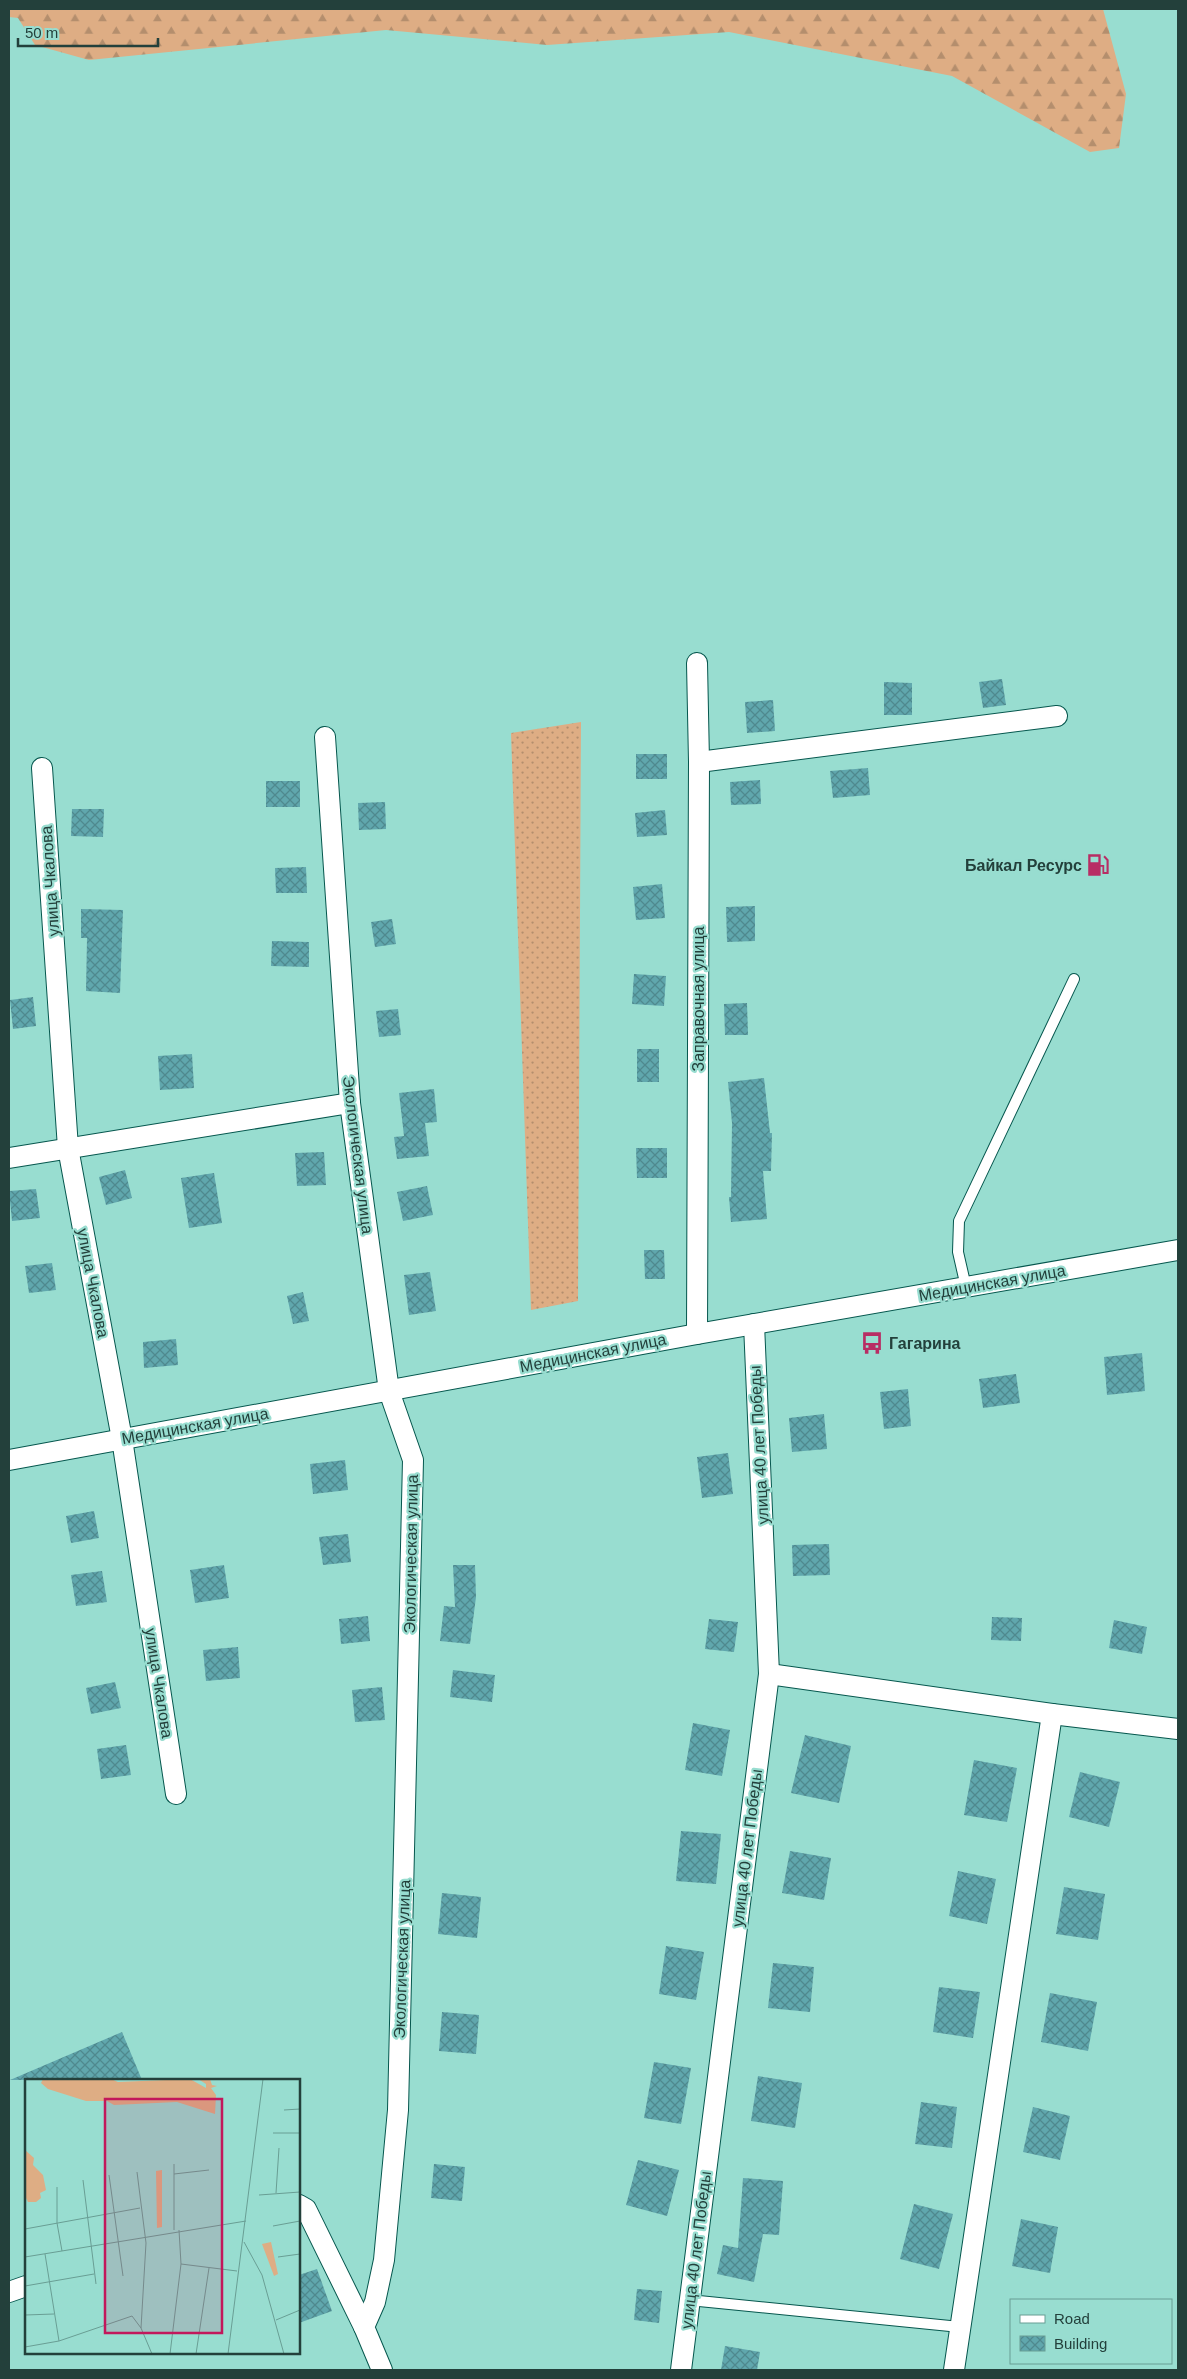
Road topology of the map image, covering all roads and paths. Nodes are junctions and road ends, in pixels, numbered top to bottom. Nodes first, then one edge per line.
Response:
1 (697, 663) dead end
2 (1057, 716) dead end
3 (325, 737) dead end
4 (699, 762) junction
5 (42, 768) dead end
6 (1074, 979) dead end
7 (350, 1103) junction
8 (68, 1148) junction
9 (9, 1158) edge
10 (1178, 1250) edge
11 (966, 1287) junction
12 (754, 1324) junction
13 (697, 1334) junction
14 (389, 1391) junction
15 (122, 1439) junction
16 (9, 1460) edge
17 (769, 1674) junction
18 (1052, 1714) junction
19 (1178, 1729) edge
20 (176, 1794) dead end
21 (300, 2206) edge
22 (25, 2286) edge
23 (9, 2292) edge
24 (690, 2300) junction
25 (364, 2327) junction
26 (960, 2327) junction
27 (382, 2370) edge
28 (681, 2370) edge
29 (954, 2370) edge

1 - 4 street, Заправочная улица
2 - 4 street
3 - 7 street, Экологическая улица
4 - 13 street, Заправочная улица
5 - 8 street, улица Чкалова
6 - 11 lane
7 - 8 street
7 - 14 street, Экологическая улица
8 - 9 street
8 - 15 street, улица Чкалова
10 - 11 street, Медицинская улица
11 - 12 street, Медицинская улица
12 - 13 street, Медицинская улица
12 - 17 street, улица 40 лет Победы
13 - 14 street, Медицинская улица
14 - 15 street, Медицинская улица
14 - 25 street, Экологическая улица
15 - 16 street, Медицинская улица
15 - 20 street, улица Чкалова
17 - 18 street
17 - 24 street, улица 40 лет Победы
18 - 19 street
18 - 26 street
21 - 25 street
22 - 23 street
24 - 26 lane
24 - 28 street, улица 40 лет Победы
25 - 27 street
26 - 29 street

